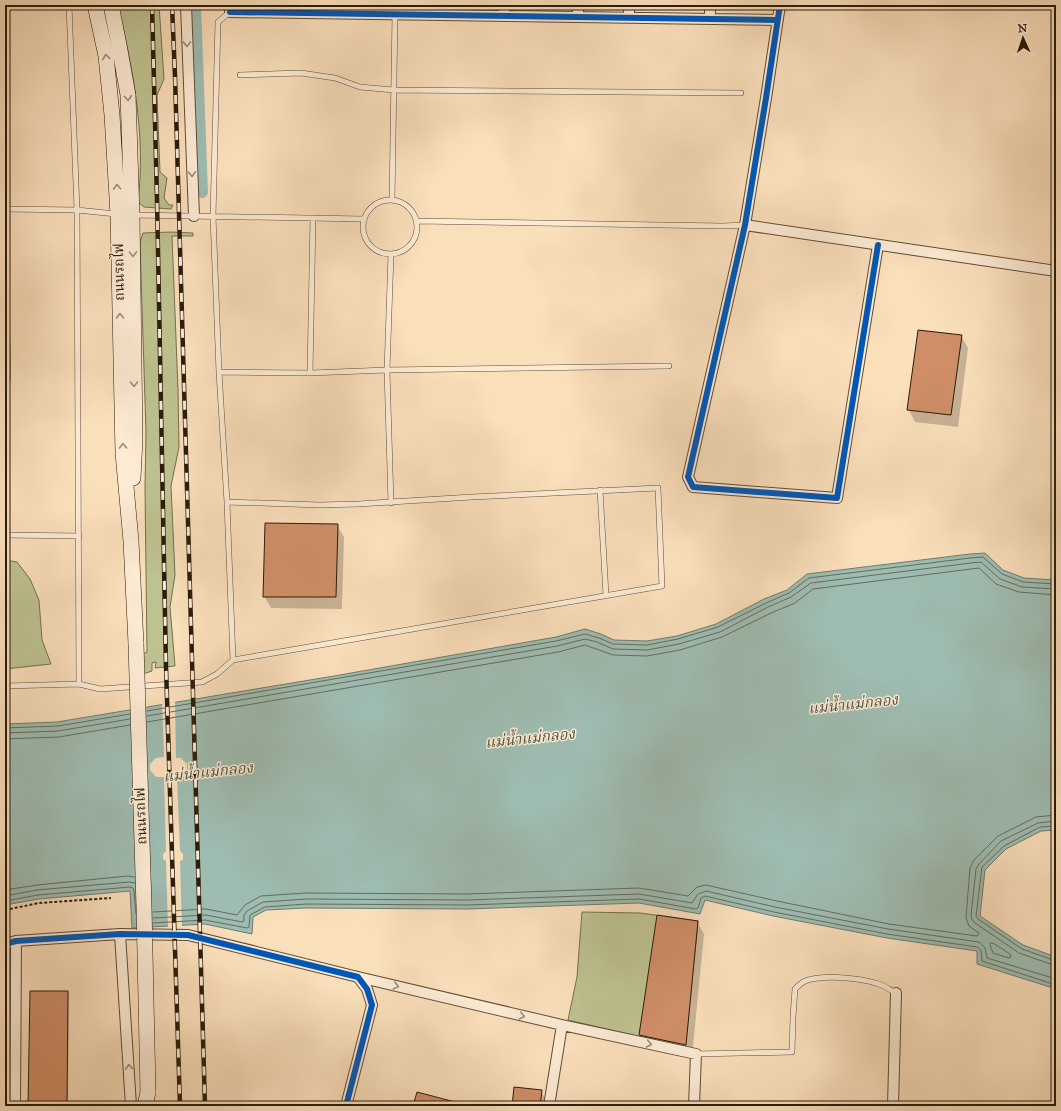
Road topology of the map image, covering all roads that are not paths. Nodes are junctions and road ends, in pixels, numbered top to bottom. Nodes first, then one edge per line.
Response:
1 (69, 5) edge
2 (95, 5) edge
3 (111, 5) edge
4 (186, 5) edge
5 (504, 5) edge
6 (578, 5) edge
7 (628, 5) edge
8 (710, 5) edge
9 (780, 5) edge
10 (361, 10) edge
11 (426, 10) edge
12 (230, 12) joint
13 (395, 15) junction
14 (504, 16) junction
15 (578, 17) junction
16 (629, 18) junction
17 (710, 19) junction
18 (777, 20) junction
19 (240, 75) dead end
20 (394, 90) junction
21 (741, 93) dead end
22 (392, 199) junction
23 (5, 209) edge
24 (77, 210) junction
25 (125, 214) junction
26 (194, 216) junction
27 (213, 216) junction
28 (313, 218) junction
29 (363, 220) junction
30 (417, 221) junction
31 (745, 225) junction
32 (5, 242) edge
33 (878, 245) junction
34 (391, 254) junction
35 (1056, 272) edge
36 (669, 366) dead end
37 (387, 370) junction
38 (219, 372) junction
39 (310, 373) junction
40 (5, 378) edge
41 (600, 490) junction
42 (227, 502) junction
43 (391, 503) junction
44 (5, 535) edge
45 (79, 536) junction
46 (606, 595) junction
47 (233, 660) junction
48 (79, 684) junction
49 (5, 686) edge
50 (120, 934) junction
51 (16, 941) junction
52 (5, 944) edge
53 (358, 976) junction
54 (896, 993) joint
55 (562, 1026) junction
56 (696, 1054) junction
57 (147, 1101) edge
58 (15, 1106) edge
59 (132, 1106) edge
60 (346, 1106) edge
61 (549, 1106) edge
62 (694, 1106) edge
63 (893, 1106) edge

1 - 24 lane
25 -> 2 main road, ถนนรถไฟ
3 -> 25 main road, ถนนรถไฟ
4 -> 26 street
5 - 14 street
6 - 15 street
7 - 16 street
8 - 17 street
9 - 18 street
10 - 12 street
10 - 13 street
11 - 13 street
11 - 14 street
12 - 27 lane
13 - 20 lane
14 - 15 street
15 - 16 street
16 - 17 street
17 - 18 street
18 - 31 street
19 - 20 lane
20 - 21 lane
20 - 22 lane
22 - 29 lane
22 - 30 lane
23 - 24 lane
24 - 25 lane
24 - 45 lane
25 - 26 lane
25 - 57 main road, ถนนรถไฟ, bridge
26 - 27 lane
27 - 28 lane
27 - 38 lane
28 - 29 lane
28 - 39 lane
29 - 34 lane
30 - 31 lane
30 - 34 lane
31 - 33 street
31 - 33 street
32 - 40 lane
33 - 35 street
34 - 37 lane
36 - 37 lane
37 - 39 lane
37 - 43 lane
38 - 39 lane
38 - 42 lane
41 - 43 lane
41 - 46 lane
41 - 46 lane
42 - 43 lane
42 - 47 lane
44 - 45 lane
45 - 48 lane
46 - 47 lane
47 - 48 lane
48 - 49 lane
50 - 51 street
50 - 53 street
59 -> 50 street
51 - 52 street
51 - 58 street
53 -> 55 street
53 - 60 street
54 - 56 lane
54 - 63 street
55 -> 56 street
55 - 61 street
56 - 62 street

